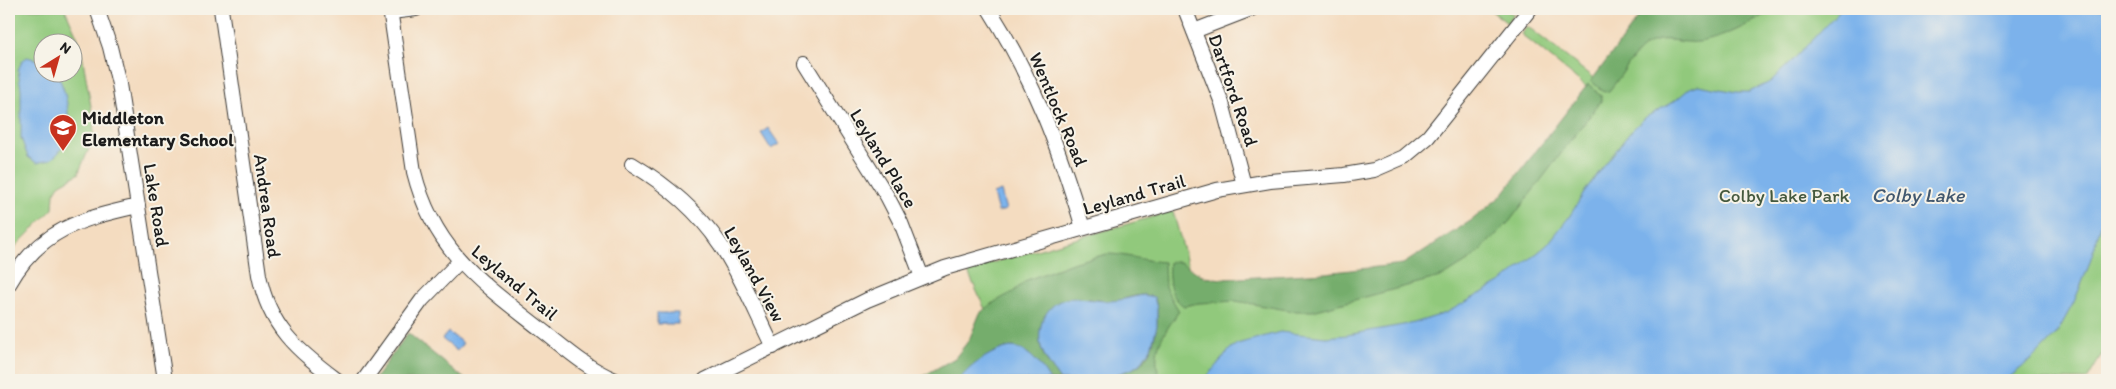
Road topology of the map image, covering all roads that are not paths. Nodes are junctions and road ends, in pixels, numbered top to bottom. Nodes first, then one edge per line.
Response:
1 (97, 9) edge
2 (222, 9) edge
3 (416, 9) edge
4 (990, 9) edge
5 (1185, 9) edge
6 (1251, 9) edge
7 (1530, 9) edge
8 (390, 11) edge
9 (1194, 31) junction
10 (804, 63) dead end
11 (632, 164) dead end
12 (1244, 185) junction
13 (138, 206) junction
14 (1083, 228) junction
15 (460, 261) junction
16 (922, 277) junction
17 (9, 284) edge
18 (773, 347) junction
19 (165, 380) edge
20 (337, 380) edge
21 (364, 380) edge
22 (616, 380) edge
23 (704, 380) edge

1 - 13 street, Lake Road
2 - 20 street, Andrea Road
3 - 8 street
4 - 14 street, Wentlock Road
5 - 9 street, Dartford Road
6 - 9 street
7 - 12 street, Leyland Trail
8 - 15 street, Leyland Trail
9 - 12 street, Dartford Road
10 - 16 street, Leyland Place
11 - 18 street, Leyland View
12 - 14 street, Leyland Trail
13 - 17 street
13 - 19 street, Lake Road
14 - 16 street, Leyland Trail
15 - 21 street
15 - 22 street, Leyland Trail
16 - 18 street, Leyland Trail
18 - 23 street, Leyland Trail

